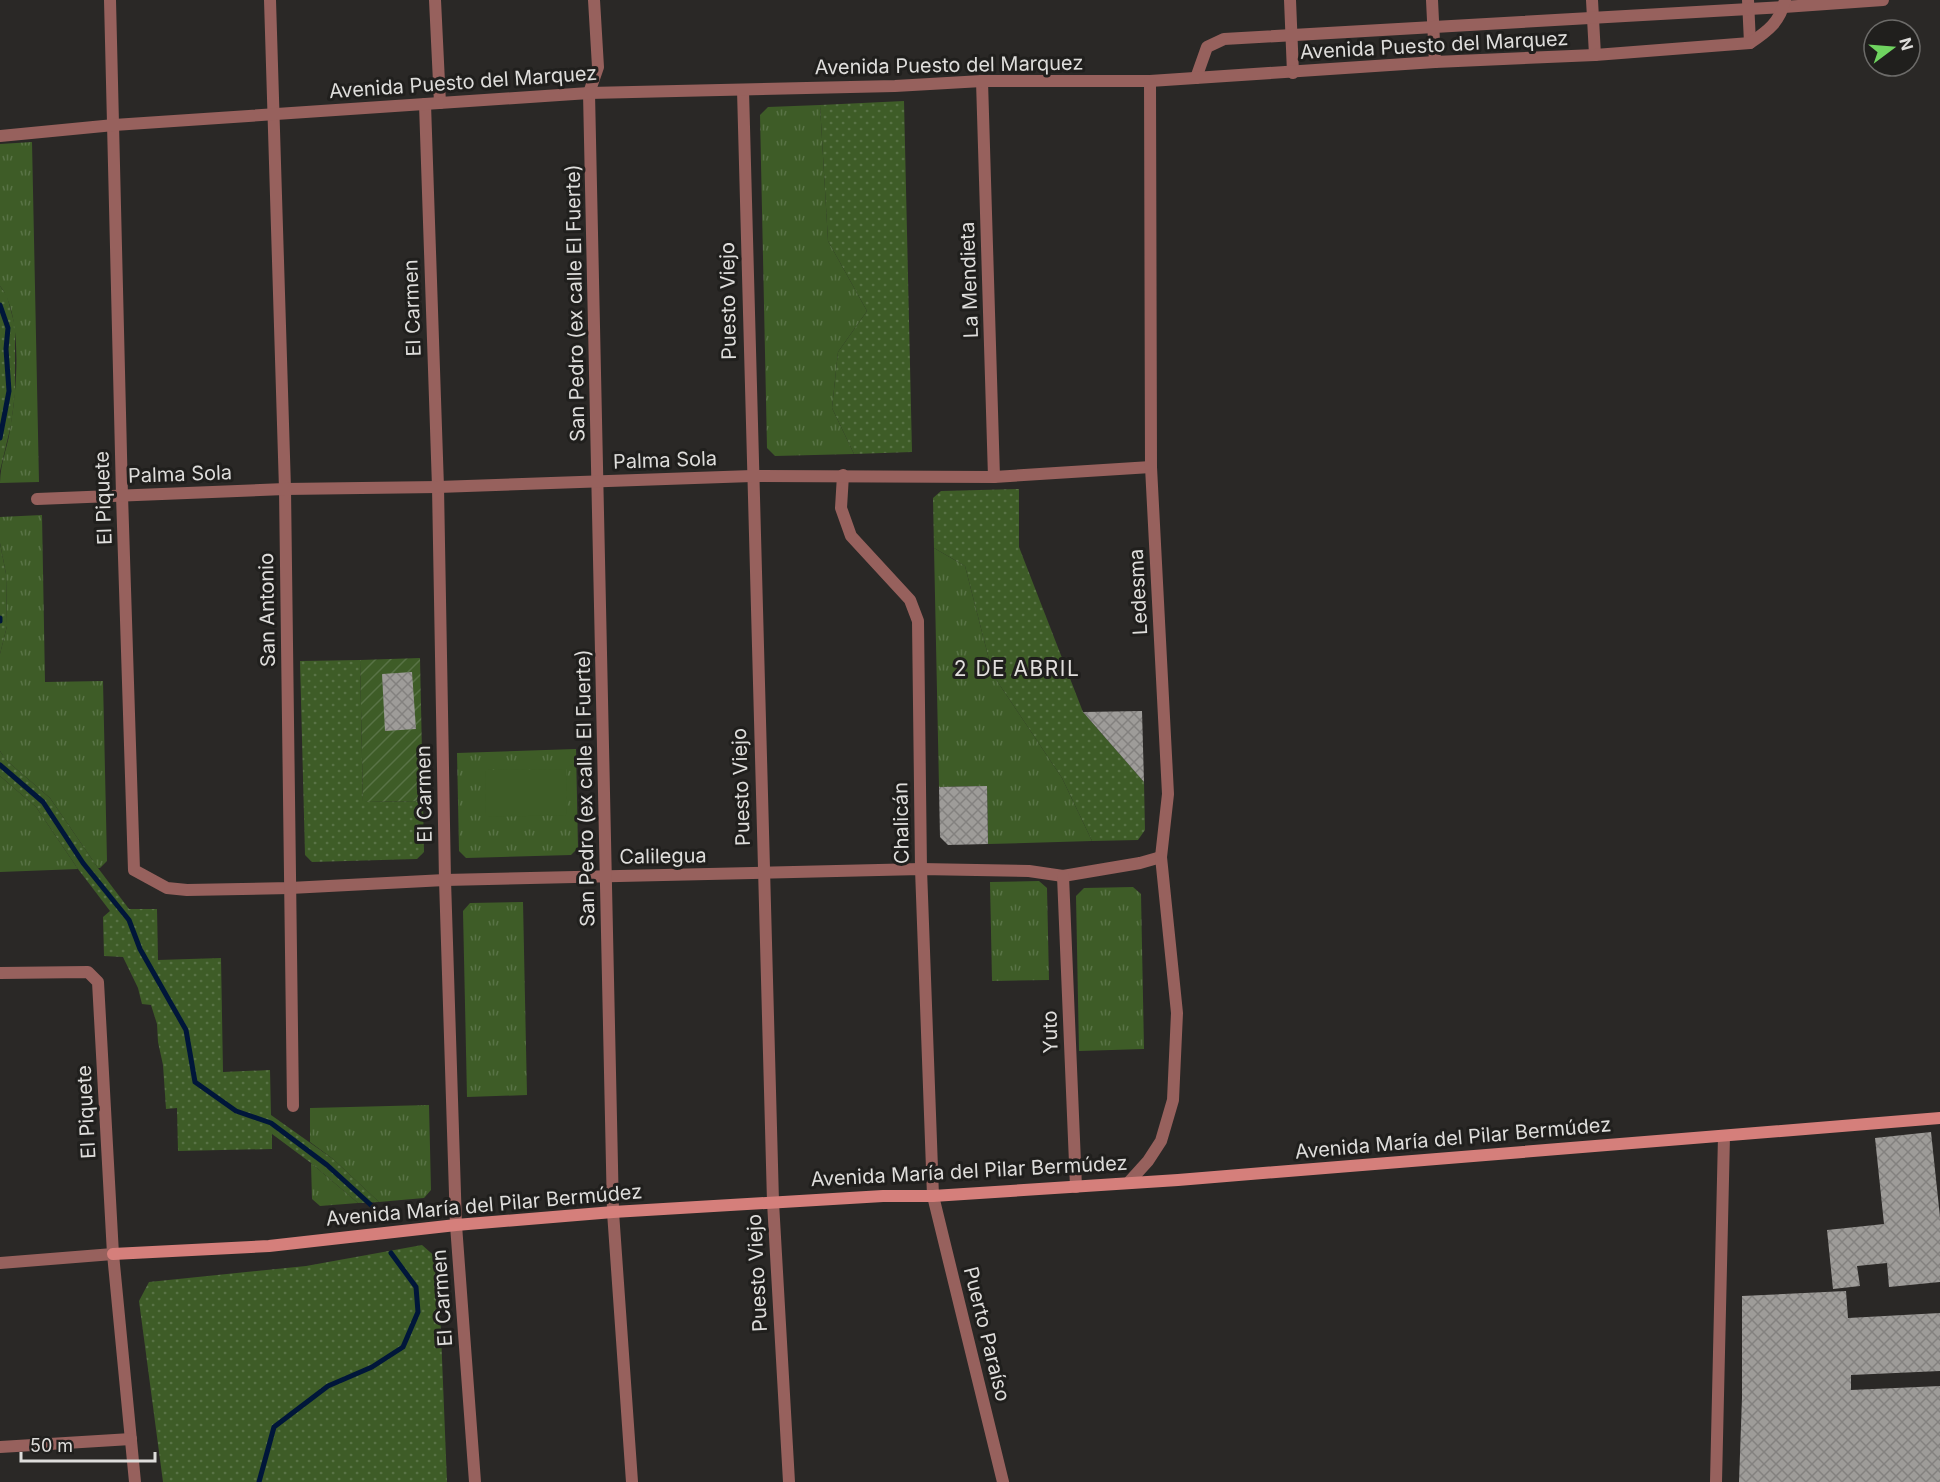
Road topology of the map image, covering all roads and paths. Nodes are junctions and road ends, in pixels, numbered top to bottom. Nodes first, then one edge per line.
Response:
1 (110, 0) edge
2 (270, 0) edge
3 (435, 0) edge
4 (594, 0) edge
5 (1290, 0) edge
6 (1432, 0) edge
7 (1592, 0) edge
8 (1883, 0) edge
9 (1749, 4) edge
10 (1785, 4) edge
11 (1593, 18) junction
12 (1433, 27) junction
13 (1291, 35) junction
14 (1750, 43) junction
15 (1595, 55) junction
16 (1435, 62) junction
17 (1293, 73) junction
18 (1196, 78) junction
19 (982, 81) junction
20 (1150, 81) junction
21 (742, 90) junction
22 (589, 93) junction
23 (440, 103) junction
24 (425, 104) junction
25 (274, 114) junction
26 (114, 125) junction
27 (0, 136) edge
28 (1151, 466) junction
29 (843, 475) junction
30 (752, 476) junction
31 (994, 477) junction
32 (599, 482) junction
33 (438, 487) junction
34 (285, 489) junction
35 (122, 495) junction
36 (37, 500) dead end
37 (1161, 857) junction
38 (921, 869) junction
39 (134, 870) joint
40 (763, 873) junction
41 (606, 876) junction
42 (1063, 876) junction
43 (445, 880) junction
44 (290, 888) junction
45 (0, 973) edge
46 (293, 1106) dead end
47 (1940, 1118) edge
48 (1724, 1136) junction
49 (1128, 1182) junction
50 (1076, 1187) junction
51 (933, 1196) junction
52 (773, 1202) junction
53 (613, 1212) junction
54 (456, 1225) junction
55 (113, 1254) junction
56 (0, 1263) edge
57 (131, 1439) junction
58 (0, 1447) edge
59 (135, 1482) edge
60 (476, 1482) edge
61 (632, 1482) edge
62 (789, 1482) edge
63 (1003, 1482) edge
64 (1716, 1482) edge

1 - 26 street, El Piquete
2 - 25 street, San Antonio
3 - 23 street
4 - 22 street, San Pedro (ex calle El Fuerte)
5 - 13 street
6 - 12 street
7 - 11 street
8 - 10 street
9 - 10 street
9 - 11 street
9 - 14 street
10 - 14 street
11 - 12 street
11 - 15 street
12 - 13 street
12 - 16 street
13 - 17 street
13 - 18 street
14 - 15 street, Avenida Puesto del Marquez
15 - 16 street, Avenida Puesto del Marquez
16 - 17 street, Avenida Puesto del Marquez
17 - 18 street, Avenida Puesto del Marquez
18 - 20 street, Avenida Puesto del Marquez
19 - 20 street, Avenida Puesto del Marquez
19 - 21 street, Avenida Puesto del Marquez
19 - 31 street, La Mendieta
20 - 28 street, Ledesma
21 - 22 street, Avenida Puesto del Marquez
21 - 30 street, Puesto Viejo
22 - 23 street, Avenida Puesto del Marquez
22 - 32 street, San Pedro (ex calle El Fuerte)
23 - 24 street, Avenida Puesto del Marquez
24 - 25 street, Avenida Puesto del Marquez
24 - 33 street, El Carmen
25 - 26 street, Avenida Puesto del Marquez
25 - 34 street, San Antonio
26 - 27 street, Avenida Puesto del Marquez
26 - 35 street, El Piquete
28 - 31 street, Palma Sola
28 - 37 street, Ledesma
29 - 30 street, Palma Sola
29 - 31 street, Palma Sola
29 - 38 street, Chalicán
30 - 32 street, Palma Sola
30 - 40 street, Puesto Viejo
32 - 33 street, Palma Sola
32 - 41 street, San Pedro (ex calle El Fuerte)
33 - 34 street, Palma Sola
33 - 43 street, El Carmen
34 - 35 street, Palma Sola
34 - 44 street, San Antonio
35 - 36 street, Palma Sola
35 - 39 street, El Piquete
37 - 42 street, Calilegua
37 - 49 street, Ledesma
38 - 40 street, Calilegua
38 - 42 street, Calilegua
38 - 51 street, Chalicán
39 - 44 street, Calilegua
40 - 41 street, Calilegua
40 - 52 street, Puesto Viejo
41 - 43 street, Calilegua
41 - 53 street, San Pedro (ex calle El Fuerte)
42 - 50 street, Yuto
43 - 44 street, Calilegua
43 - 54 street, El Carmen
44 - 46 street, San Antonio
45 - 55 street, El Piquete
47 - 48 street, Avenida María del Pilar Bermúdez
48 - 49 street, Avenida María del Pilar Bermúdez
48 - 64 street
49 - 50 street, Avenida María del Pilar Bermúdez
50 - 51 street, Avenida María del Pilar Bermúdez
51 - 52 street, Avenida María del Pilar Bermúdez
51 - 63 street, Puerto Paraíso
52 - 53 street, Avenida María del Pilar Bermúdez
52 - 62 street, Puesto Viejo
53 - 54 street, Avenida María del Pilar Bermúdez
53 - 61 street, San Pedro (ex calle El Fuerte)
54 - 55 street, Avenida María del Pilar Bermúdez
54 - 60 street, El Carmen
55 - 56 street, Avenida María del Pilar Bermúdez
55 - 57 street, El Piquete
57 - 58 street
57 - 59 street, El Piquete

